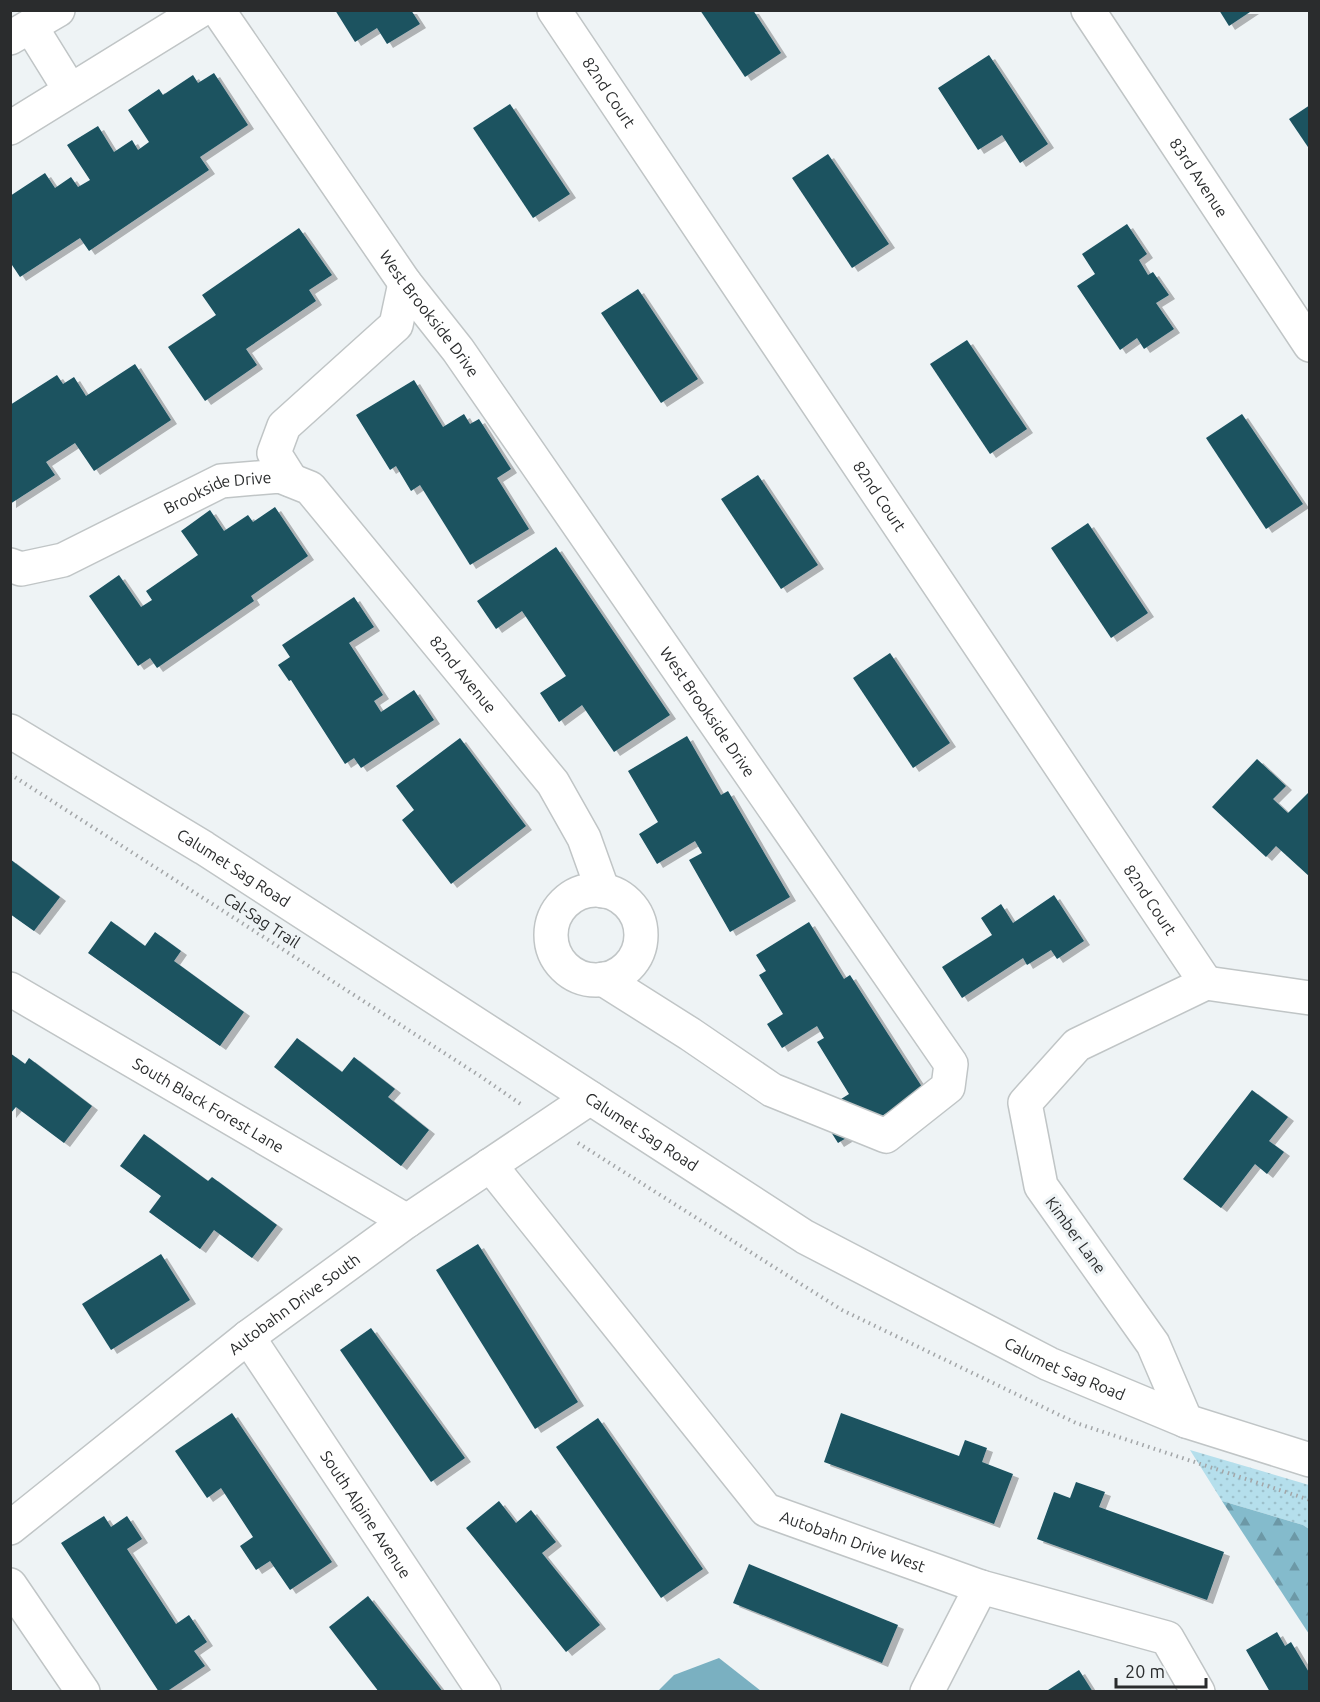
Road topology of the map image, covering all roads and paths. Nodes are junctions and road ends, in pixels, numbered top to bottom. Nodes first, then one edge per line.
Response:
1 (201, 10) edge
2 (218, 10) edge
3 (554, 10) edge
4 (1088, 10) edge
5 (33, 25) edge
6 (70, 90) junction
7 (10, 128) edge
8 (405, 283) junction
9 (1310, 345) edge
10 (291, 480) junction
11 (10, 565) edge
12 (10, 731) edge
13 (10, 774) edge
14 (603, 891) junction
15 (603, 979) junction
16 (1206, 983) junction
17 (10, 988) edge
18 (1310, 998) edge
19 (498, 1089) dead end
20 (590, 1098) junction
21 (490, 1165) junction
22 (407, 1221) junction
23 (248, 1336) junction
24 (1186, 1421) junction
25 (1310, 1460) edge
26 (10, 1528) edge
27 (10, 1585) edge
28 (981, 1587) junction
29 (83, 1692) edge
30 (484, 1692) edge
31 (927, 1692) edge
32 (1198, 1692) edge

1 - 6 street
2 - 8 street, West Brookside Drive
3 - 16 street, 82nd Court
4 - 9 street, 83rd Avenue
5 - 6 street
6 - 7 street
8 - 10 street, Brookside Drive
8 - 15 street, West Brookside Drive
10 - 11 street, Brookside Drive
10 - 14 street, 82nd Avenue
12 - 20 street, Calumet Sag Road
13 - 19 path, Cal-Sag Trail
14 - 15 street
14 - 15 street
16 - 18 street
16 - 24 street, Kimber Lane
17 - 22 street, South Black Forest Lane
20 - 21 street, Autobahn Drive South
20 - 24 street, Calumet Sag Road
21 - 22 street, Autobahn Drive South
21 - 28 street, Autobahn Drive West
22 - 23 street, Autobahn Drive South
23 - 26 street, Autobahn Drive South
23 - 30 street, South Alpine Avenue
24 - 25 street, Calumet Sag Road
27 - 29 street
28 - 31 street
28 - 32 street, Autobahn Drive West

